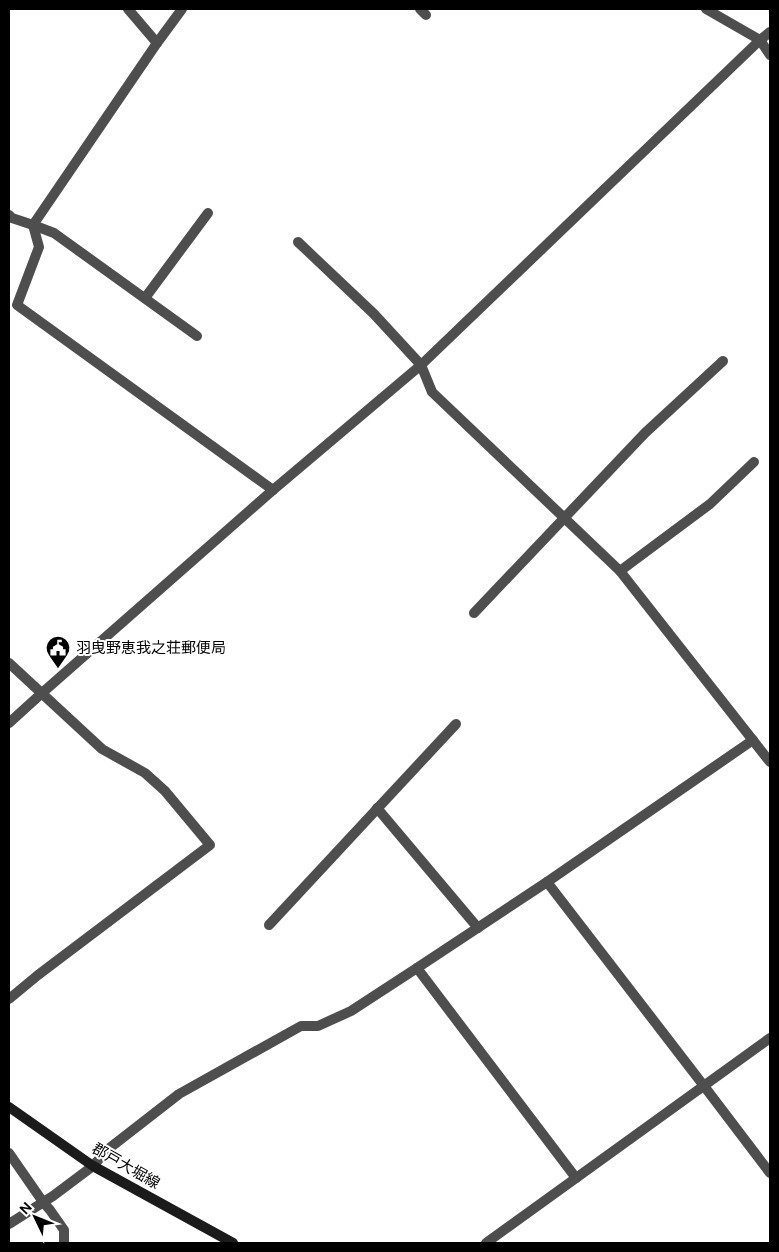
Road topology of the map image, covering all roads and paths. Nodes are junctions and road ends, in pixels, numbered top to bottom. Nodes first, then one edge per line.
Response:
1 (128, 9) edge
2 (182, 9) edge
3 (706, 9) edge
4 (770, 32) edge
5 (760, 40) junction
6 (156, 43) junction
7 (770, 55) edge
8 (208, 213) dead end
9 (9, 214) edge
10 (33, 225) junction
11 (298, 242) dead end
12 (145, 298) junction
13 (197, 336) dead end
14 (723, 361) dead end
15 (421, 365) junction
16 (754, 462) dead end
17 (273, 490) junction
18 (565, 518) junction
19 (620, 571) junction
20 (474, 613) dead end
21 (9, 662) edge
22 (42, 692) junction
23 (9, 724) edge
24 (456, 724) dead end
25 (753, 740) junction
26 (770, 762) edge
27 (378, 808) junction
28 (547, 882) junction
29 (269, 925) dead end
30 (478, 928) junction
31 (417, 968) junction
32 (9, 999) edge
33 (770, 1038) edge
34 (704, 1086) junction
35 (9, 1107) edge
36 (9, 1153) edge
37 (93, 1166) junction
38 (770, 1173) edge
39 (576, 1178) junction
40 (43, 1202) junction
41 (9, 1224) edge
42 (64, 1243) edge
43 (233, 1243) edge
44 (486, 1243) edge

1 - 6 street
2 - 6 street
3 - 5 street
4 - 5 street
5 - 7 street
5 - 15 street
6 - 10 street
8 - 12 street
9 - 10 street
10 - 12 street
10 - 17 street
11 - 15 street
12 - 13 street
14 - 18 street
15 - 17 street
15 - 18 street
16 - 19 street
17 - 22 street
18 - 19 street
18 - 20 street
19 - 25 street
21 - 22 street
22 - 23 street
22 - 32 street
24 - 27 street
25 - 26 street
25 - 28 street
27 - 29 street
27 - 30 street
28 - 30 street
28 - 34 street
30 - 31 street
31 - 37 street
31 - 39 street
33 - 34 street
34 - 38 street
34 - 39 street
35 - 37 main road, 郡戸大堀線
36 - 40 street
37 - 40 street
37 - 43 main road, 郡戸大堀線
39 - 44 street
40 - 41 street
40 - 42 street

